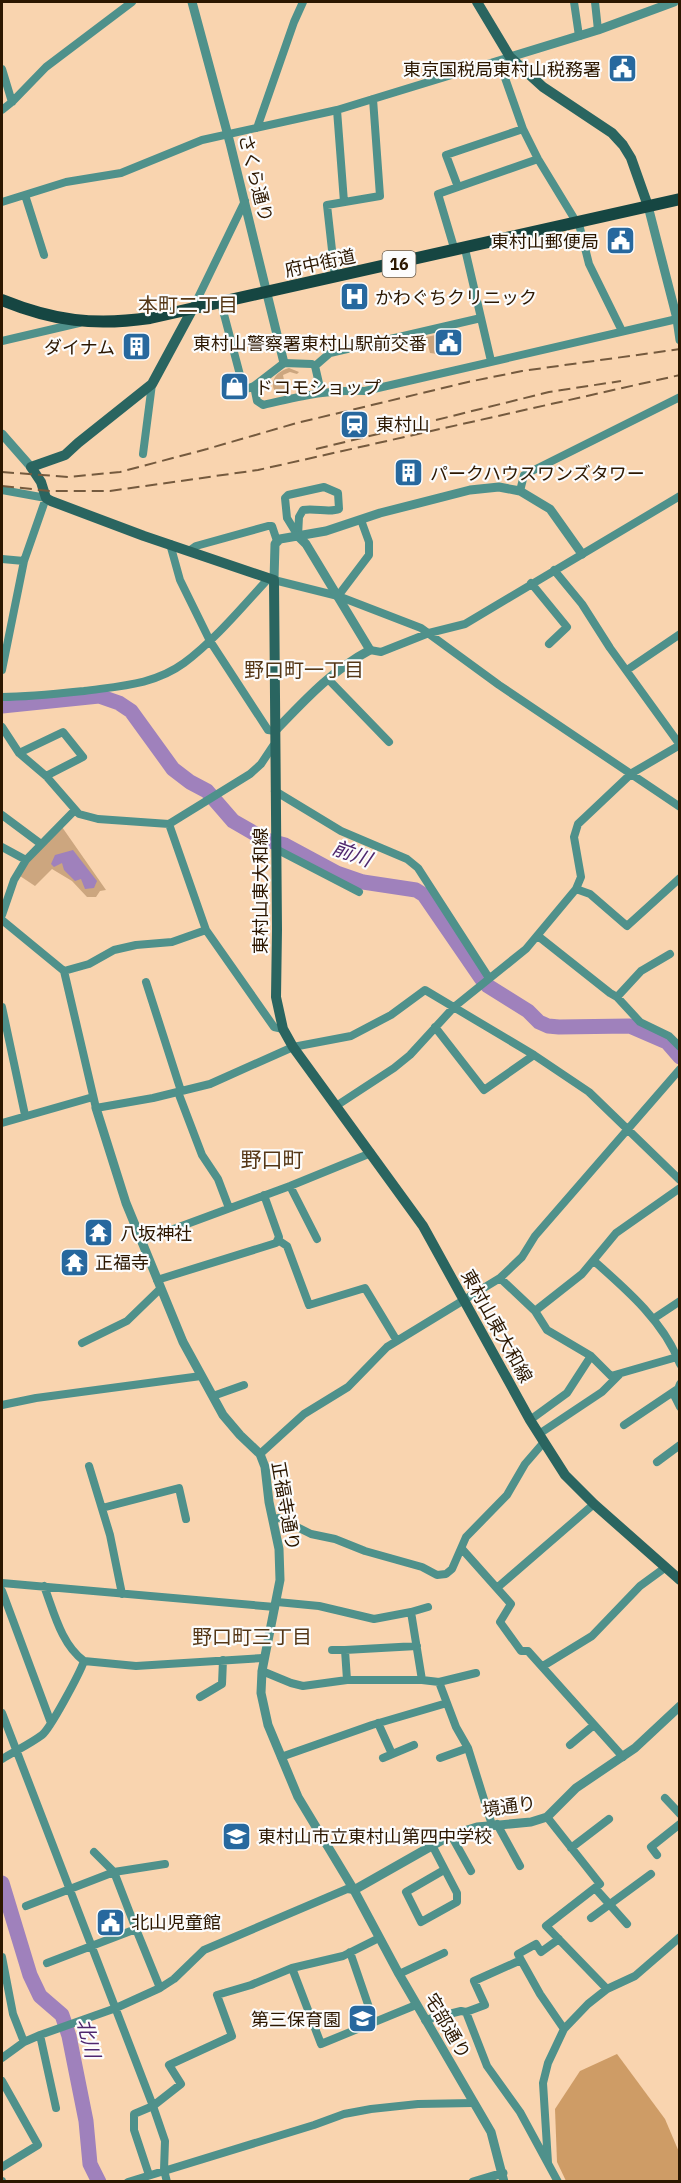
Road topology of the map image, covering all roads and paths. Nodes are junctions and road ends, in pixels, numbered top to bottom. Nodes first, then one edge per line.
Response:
1 (132, 2) edge
2 (192, 2) edge
3 (303, 2) edge
4 (477, 2) edge
5 (574, 2) edge
6 (595, 2) edge
7 (667, 3) edge
8 (598, 30) junction
9 (579, 36) junction
10 (510, 57) junction
11 (499, 61) junction
12 (2, 69) edge
13 (373, 99) junction
14 (12, 102) junction
15 (2, 110) edge
16 (337, 110) junction
17 (257, 128) junction
18 (523, 129) junction
19 (228, 134) junction
20 (538, 159) junction
21 (458, 187) junction
22 (26, 195) junction
23 (680, 200) edge
24 (245, 201) junction
25 (2, 202) edge
26 (344, 202) junction
27 (648, 207) junction
28 (577, 224) junction
29 (460, 250) junction
30 (44, 255) dead end
31 (335, 277) junction
32 (267, 292) junction
33 (2, 300) edge
34 (221, 303) junction
35 (192, 310) junction
36 (481, 318) junction
37 (676, 319) junction
38 (82, 322) junction
39 (622, 331) junction
40 (680, 340) edge
41 (2, 341) edge
42 (491, 361) junction
43 (284, 363) junction
44 (315, 366) junction
45 (152, 384) junction
46 (254, 386) junction
47 (321, 392) junction
48 (680, 397) edge
49 (2, 434) edge
50 (143, 454) dead end
51 (31, 467) junction
52 (2, 490) edge
53 (520, 491) junction
54 (680, 496) edge
55 (46, 498) junction
56 (286, 513) junction
57 (300, 513) junction
58 (361, 520) junction
59 (298, 536) junction
60 (277, 541) junction
61 (170, 544) junction
62 (189, 551) junction
63 (582, 554) junction
64 (2, 559) edge
65 (24, 561) junction
66 (554, 570) junction
67 (271, 579) junction
68 (531, 583) junction
69 (338, 596) junction
70 (429, 633) junction
71 (680, 634) edge
72 (210, 641) junction
73 (549, 644) dead end
74 (370, 650) junction
75 (2, 666) edge
76 (627, 670) junction
77 (328, 679) junction
78 (2, 697) edge
79 (2, 727) edge
80 (275, 736) junction
81 (389, 742) dead end
82 (680, 745) edge
83 (19, 753) junction
84 (632, 773) junction
85 (46, 777) junction
86 (275, 791) junction
87 (680, 807) edge
88 (75, 810) junction
89 (2, 815) edge
90 (169, 824) junction
91 (41, 844) junction
92 (276, 844) junction
93 (2, 847) edge
94 (26, 860) junction
95 (680, 878) edge
96 (576, 889) junction
97 (358, 892) dead end
98 (2, 915) edge
99 (2, 920) edge
100 (206, 930) junction
101 (538, 936) junction
102 (670, 954) dead end
103 (64, 971) junction
104 (486, 981) junction
105 (146, 982) dead end
106 (617, 996) junction
107 (2, 1007) edge
108 (454, 1007) junction
109 (435, 1027) junction
110 (283, 1029) junction
111 (293, 1047) junction
112 (680, 1047) edge
113 (534, 1054) junction
114 (680, 1069) edge
115 (179, 1092) junction
116 (93, 1097) junction
117 (336, 1106) junction
118 (96, 1108) junction
119 (25, 1115) junction
120 (2, 1123) edge
121 (627, 1131) junction
122 (370, 1153) junction
123 (680, 1180) edge
124 (290, 1186) junction
125 (680, 1188) edge
126 (264, 1195) junction
127 (229, 1208) junction
128 (317, 1239) dead end
129 (278, 1240) junction
130 (141, 1241) junction
131 (594, 1261) junction
132 (500, 1278) junction
133 (159, 1285) junction
134 (463, 1301) junction
135 (680, 1301) edge
136 (535, 1311) junction
137 (654, 1319) junction
138 (397, 1341) junction
139 (82, 1343) dead end
140 (591, 1356) junction
141 (678, 1357) edge
142 (620, 1374) junction
143 (201, 1376) junction
144 (244, 1385) dead end
145 (678, 1387) edge
146 (213, 1396) junction
147 (2, 1405) edge
148 (680, 1407) edge
149 (530, 1420) junction
150 (624, 1425) dead end
151 (541, 1438) junction
152 (680, 1445) edge
153 (260, 1454) junction
154 (657, 1462) dead end
155 (89, 1466) dead end
156 (594, 1504) junction
157 (102, 1509) junction
158 (186, 1519) dead end
159 (273, 1519) junction
160 (462, 1549) junction
161 (666, 1567) junction
162 (680, 1580) edge
163 (2, 1583) edge
164 (44, 1586) junction
165 (498, 1587) junction
166 (2, 1591) edge
167 (122, 1594) junction
168 (276, 1605) junction
169 (428, 1607) dead end
170 (411, 1612) junction
171 (417, 1646) junction
172 (332, 1650) dead end
173 (345, 1650) junction
174 (264, 1658) junction
175 (223, 1660) junction
176 (84, 1661) junction
177 (543, 1666) junction
178 (262, 1671) junction
179 (476, 1674) dead end
180 (347, 1680) junction
181 (422, 1680) junction
182 (439, 1682) junction
183 (200, 1697) dead end
184 (447, 1703) junction
185 (680, 1706) edge
186 (2, 1713) edge
187 (51, 1723) junction
188 (378, 1723) junction
189 (594, 1725) junction
190 (414, 1745) dead end
191 (570, 1745) dead end
192 (468, 1748) junction
193 (16, 1750) junction
194 (392, 1754) junction
195 (623, 1756) junction
196 (281, 1757) junction
197 (383, 1758) dead end
198 (440, 1758) dead end
199 (2, 1759) edge
200 (665, 1798) dead end
201 (680, 1814) edge
202 (547, 1817) junction
203 (609, 1819) dead end
204 (680, 1824) edge
205 (495, 1825) junction
206 (451, 1835) junction
207 (432, 1845) junction
208 (572, 1848) junction
209 (94, 1852) dead end
210 (657, 1855) dead end
211 (165, 1864) dead end
212 (520, 1866) dead end
213 (444, 1870) junction
214 (471, 1871) dead end
215 (114, 1872) junction
216 (651, 1874) dead end
217 (69, 1888) junction
218 (595, 1888) junction
219 (354, 1890) junction
220 (610, 1904) junction
221 (26, 1906) dead end
222 (591, 1918) dead end
223 (627, 1924) dead end
224 (136, 1929) junction
225 (680, 1937) edge
226 (379, 1938) junction
227 (558, 1939) junction
228 (91, 1946) junction
229 (350, 1952) junction
230 (444, 1953) dead end
231 (2, 1957) edge
232 (522, 1960) junction
233 (47, 1963) dead end
234 (291, 1968) junction
235 (399, 1974) junction
236 (160, 1988) junction
237 (608, 1989) junction
238 (416, 2005) junction
239 (116, 2008) junction
240 (466, 2012) junction
241 (425, 2020) junction
242 (374, 2022) junction
243 (564, 2029) junction
244 (40, 2035) junction
245 (24, 2042) junction
246 (2, 2056) edge
247 (2, 2081) edge
248 (473, 2103) junction
249 (153, 2106) junction
250 (56, 2108) dead end
251 (548, 2163) junction
252 (2, 2167) edge
253 (165, 2170) junction
254 (149, 2175) junction
255 (504, 2177) edge
256 (128, 2181) edge
257 (167, 2181) edge
258 (473, 2181) edge
259 (558, 2181) edge

1 - 14 street
2 - 19 street, さくら通り
3 - 17 street
4 - 10 main road
5 - 9 street
6 - 8 street
7 - 8 street
8 - 9 street
9 - 10 street
10 - 11 street
10 - 27 main road
11 - 13 street
11 - 18 street
12 - 14 street
13 - 16 street
13 - 26 street
14 - 15 street
16 - 17 street
16 - 26 street
17 - 19 street
18 - 20 street
18 - 21 street
19 - 22 street
19 - 24 street, さくら通り
20 - 21 street
20 - 28 street
21 - 29 street
22 - 25 street
22 - 30 street
23 - 27 main road, 府中街道 / 16
24 - 32 street, さくら通り
24 - 35 street
26 - 31 street
27 - 28 main road, 府中街道 / 16
27 - 37 street
28 - 29 main road, 府中街道 / 16
28 - 39 street
29 - 31 main road, 府中街道 / 16
29 - 36 street
31 - 32 main road, 府中街道 / 16
32 - 34 main road, 府中街道 / 16
32 - 43 street, さくら通り
33 - 38 main road, 府中街道 / 16
34 - 35 main road, 府中街道 / 16
34 - 46 street
35 - 38 main road, 府中街道 / 16
35 - 45 main road
36 - 42 street
36 - 44 street
37 - 39 street
37 - 40 street
38 - 41 street
39 - 42 street
42 - 47 street
43 - 44 street
43 - 46 street
44 - 47 street
45 - 50 street
45 - 51 main road
46 - 47 street
48 - 53 street
49 - 51 street
51 - 55 main road
52 - 55 street
53 - 58 street
53 - 63 street
54 - 63 street
55 - 61 main road
55 - 65 street
56 - 57 street
56 - 57 street
56 - 59 street
57 - 59 street
58 - 59 street
58 - 69 street
59 - 60 street
59 - 69 street
60 - 62 street
60 - 67 street
61 - 62 main road
61 - 72 street
62 - 67 main road
63 - 66 street
64 - 65 street
65 - 75 street
66 - 68 street
66 - 76 street
67 - 69 street
67 - 72 street
67 - 80 main road, 東村山東大和線
68 - 70 street
68 - 73 street
69 - 70 street
69 - 74 street
70 - 74 street
70 - 84 street
71 - 76 street
72 - 78 street
72 - 80 street
74 - 77 street
76 - 82 street
77 - 80 street
77 - 81 street
79 - 83 street
80 - 86 main road, 東村山東大和線
80 - 90 street
82 - 84 street
83 - 85 street
83 - 85 street
84 - 87 street
84 - 96 street
85 - 88 street
86 - 92 main road, 東村山東大和線
86 - 104 street
88 - 90 street
88 - 91 street
89 - 91 street
90 - 100 street
91 - 94 street
92 - 97 street
92 - 110 main road, 東村山東大和線
93 - 94 street
94 - 98 street
95 - 96 street
96 - 101 street
99 - 103 street
100 - 103 street
100 - 110 street
101 - 104 street
101 - 106 street
102 - 106 street
103 - 116 street
104 - 108 street
105 - 115 street
106 - 112 street
107 - 119 street
108 - 109 street
108 - 111 street
108 - 113 street
109 - 113 street
109 - 117 street
110 - 111 main road, 東村山東大和線
111 - 115 street
111 - 117 main road, 東村山東大和線
113 - 121 street
114 - 121 street
115 - 118 street
115 - 127 street
116 - 118 street
116 - 119 street
117 - 122 main road, 東村山東大和線
118 - 130 street, 正福寺通り
119 - 120 street
121 - 123 street
121 - 132 street
122 - 124 street
122 - 134 main road, 東村山東大和線
124 - 126 street
124 - 128 street
125 - 131 street
126 - 127 street
126 - 129 street
127 - 130 street
129 - 133 street
129 - 138 street
130 - 133 street, 正福寺通り
131 - 136 street
131 - 137 street
132 - 134 street
132 - 136 street
133 - 139 street
133 - 143 street, 正福寺通り
134 - 138 street
134 - 149 main road, 東村山東大和線
135 - 137 street
136 - 140 street
137 - 141 street
138 - 153 street
140 - 142 street
140 - 149 street
141 - 142 street
142 - 151 street
143 - 146 street, 正福寺通り
143 - 147 street
144 - 146 street
145 - 148 street
145 - 150 street
146 - 153 street, 正福寺通り
149 - 151 main road, 東村山東大和線
151 - 156 main road, 東村山東大和線
151 - 160 street
152 - 154 street
153 - 159 street, 正福寺通り
155 - 157 street
156 - 161 main road, 東村山東大和線
156 - 165 street
157 - 158 street
157 - 167 street
159 - 160 street
159 - 168 street, 正福寺通り
160 - 165 street
161 - 162 main road, 東村山東大和線
161 - 177 street
163 - 164 street
164 - 167 street
164 - 176 street
165 - 177 street
166 - 187 street
167 - 168 street
168 - 170 street
168 - 174 street, 正福寺通り
169 - 170 street
170 - 171 street
171 - 173 street
171 - 181 street
172 - 173 street
173 - 180 street
174 - 175 street
174 - 178 street, 正福寺通り
175 - 176 street
175 - 183 street
176 - 187 street
177 - 189 street
178 - 180 street
178 - 196 street, 正福寺通り
179 - 182 street
180 - 181 street
181 - 182 street
182 - 184 street
184 - 188 street
184 - 192 street
185 - 195 street, 境通り
186 - 193 street
187 - 193 street
188 - 194 street
188 - 196 street
189 - 191 street
189 - 195 street
190 - 194 street
192 - 198 street
192 - 205 street
193 - 199 street
193 - 217 street
194 - 197 street
195 - 202 street, 境通り
196 - 219 street, 正福寺通り
200 - 201 street
202 - 205 street, 境通り
202 - 208 street
203 - 208 street
204 - 210 street
205 - 206 street, 境通り
205 - 212 street
206 - 207 street, 境通り
206 - 214 street
207 - 213 street
207 - 219 street, 境通り
208 - 218 street
209 - 215 street
211 - 215 street
213 - 213 street
215 - 217 street
215 - 224 street
216 - 220 street
217 - 221 street
217 - 228 street
218 - 220 street
218 - 227 street
219 - 226 street, 宅部通り
219 - 236 street
220 - 222 street
220 - 223 street
224 - 228 street
224 - 236 street
225 - 237 street
226 - 229 street
226 - 235 street, 宅部通り
227 - 232 street
227 - 237 street
228 - 233 street
228 - 239 street
229 - 234 street
229 - 242 street
230 - 235 street
231 - 245 street
232 - 240 street
232 - 243 street
234 - 242 street
234 - 249 street
235 - 238 street, 宅部通り
236 - 239 street
237 - 243 street
238 - 241 street, 宅部通り
238 - 242 street
239 - 244 street
239 - 249 street
240 - 241 street
240 - 251 street
241 - 248 street, 宅部通り
243 - 251 street
244 - 245 street
244 - 250 street
245 - 246 street
247 - 252 street
248 - 253 street
248 - 255 street, 宅部通り
249 - 253 street
249 - 254 street
251 - 259 street
253 - 254 street
253 - 257 street
254 - 256 street
255 - 258 street

